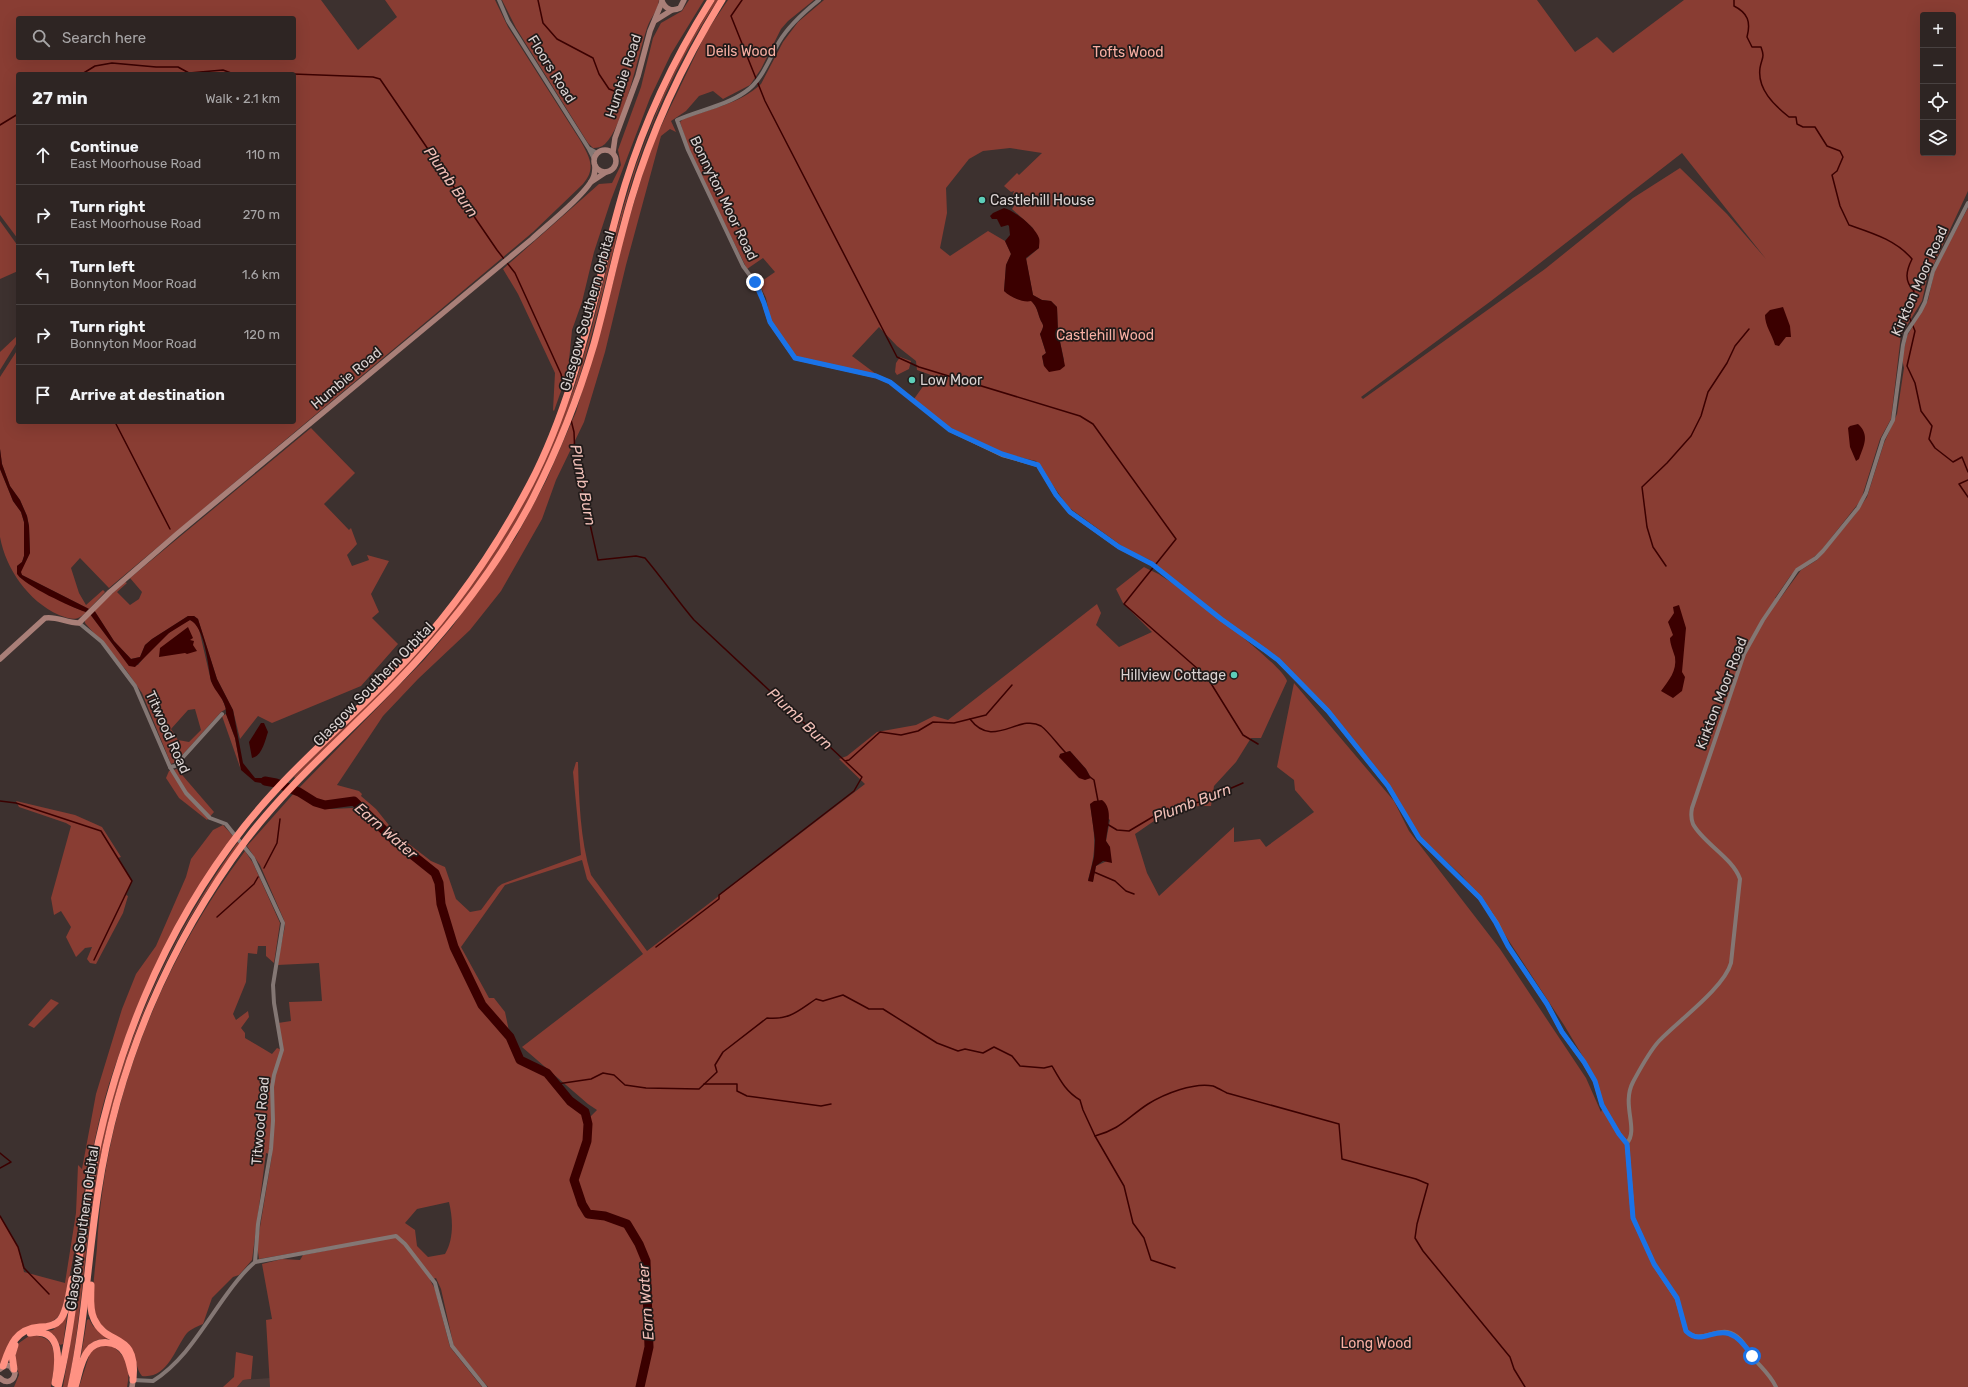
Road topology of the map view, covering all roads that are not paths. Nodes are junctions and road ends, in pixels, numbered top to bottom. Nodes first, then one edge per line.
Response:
1 (499, 0) edge
2 (711, 0) edge
3 (722, 0) edge
4 (819, 0) edge
5 (662, 1) edge
6 (685, 1) edge
7 (673, 10) junction
8 (654, 22) junction
9 (616, 138) junction
10 (589, 149) junction
11 (603, 150) junction
12 (613, 152) junction
13 (597, 153) junction
14 (594, 159) junction
15 (595, 166) junction
16 (606, 172) junction
17 (591, 182) junction
18 (1968, 203) edge
19 (79, 623) junction
20 (0, 659) edge
21 (222, 714) dead end
22 (170, 767) junction
23 (1627, 1144) junction
24 (84, 1218) junction
25 (92, 1237) junction
26 (255, 1262) junction
27 (1, 1368) edge
28 (14, 1369) junction
29 (1, 1379) edge
30 (12, 1380) junction
31 (133, 1383) edge
32 (4, 1387) edge
33 (10, 1387) edge
34 (54, 1387) edge
35 (58, 1387) edge
36 (71, 1387) edge
37 (75, 1387) edge
38 (485, 1387) edge
39 (1776, 1387) edge

1 - 10 street, Floors Road
2 - 24 highway, Glasgow Southern Orbital
3 - 25 highway, Glasgow Southern Orbital
4 - 23 street, Bonnyton Moor Road
5 - 7 street
5 - 8 street, Humbie Road
6 - 7 street, Humbie Road
7 - 8 street, Humbie Road
8 - 9 street, Humbie Road
9 - 11 street, Humbie Road
9 - 12 street, Humbie Road
10 - 13 street
10 - 14 street, Floors Road
11 - 12 street
11 - 13 street
12 - 16 street
13 - 14 street
14 - 15 street
15 - 16 street
15 - 17 street, Humbie Road
16 - 17 street, Humbie Road
17 - 19 street, Humbie Road
18 - 23 street, Kirkton Moor Road
19 - 20 street
19 - 22 street, Titwood Road
21 - 22 street
22 - 26 street, Titwood Road
23 - 39 street
24 - 27 highway
24 - 35 highway, Glasgow Southern Orbital
25 - 31 highway
25 - 36 highway, Glasgow Southern Orbital
26 - 31 street
26 - 38 street
27 - 28 street
28 - 30 street
28 - 34 highway
29 - 30 street
29 - 32 street
30 - 33 street
31 - 37 highway

